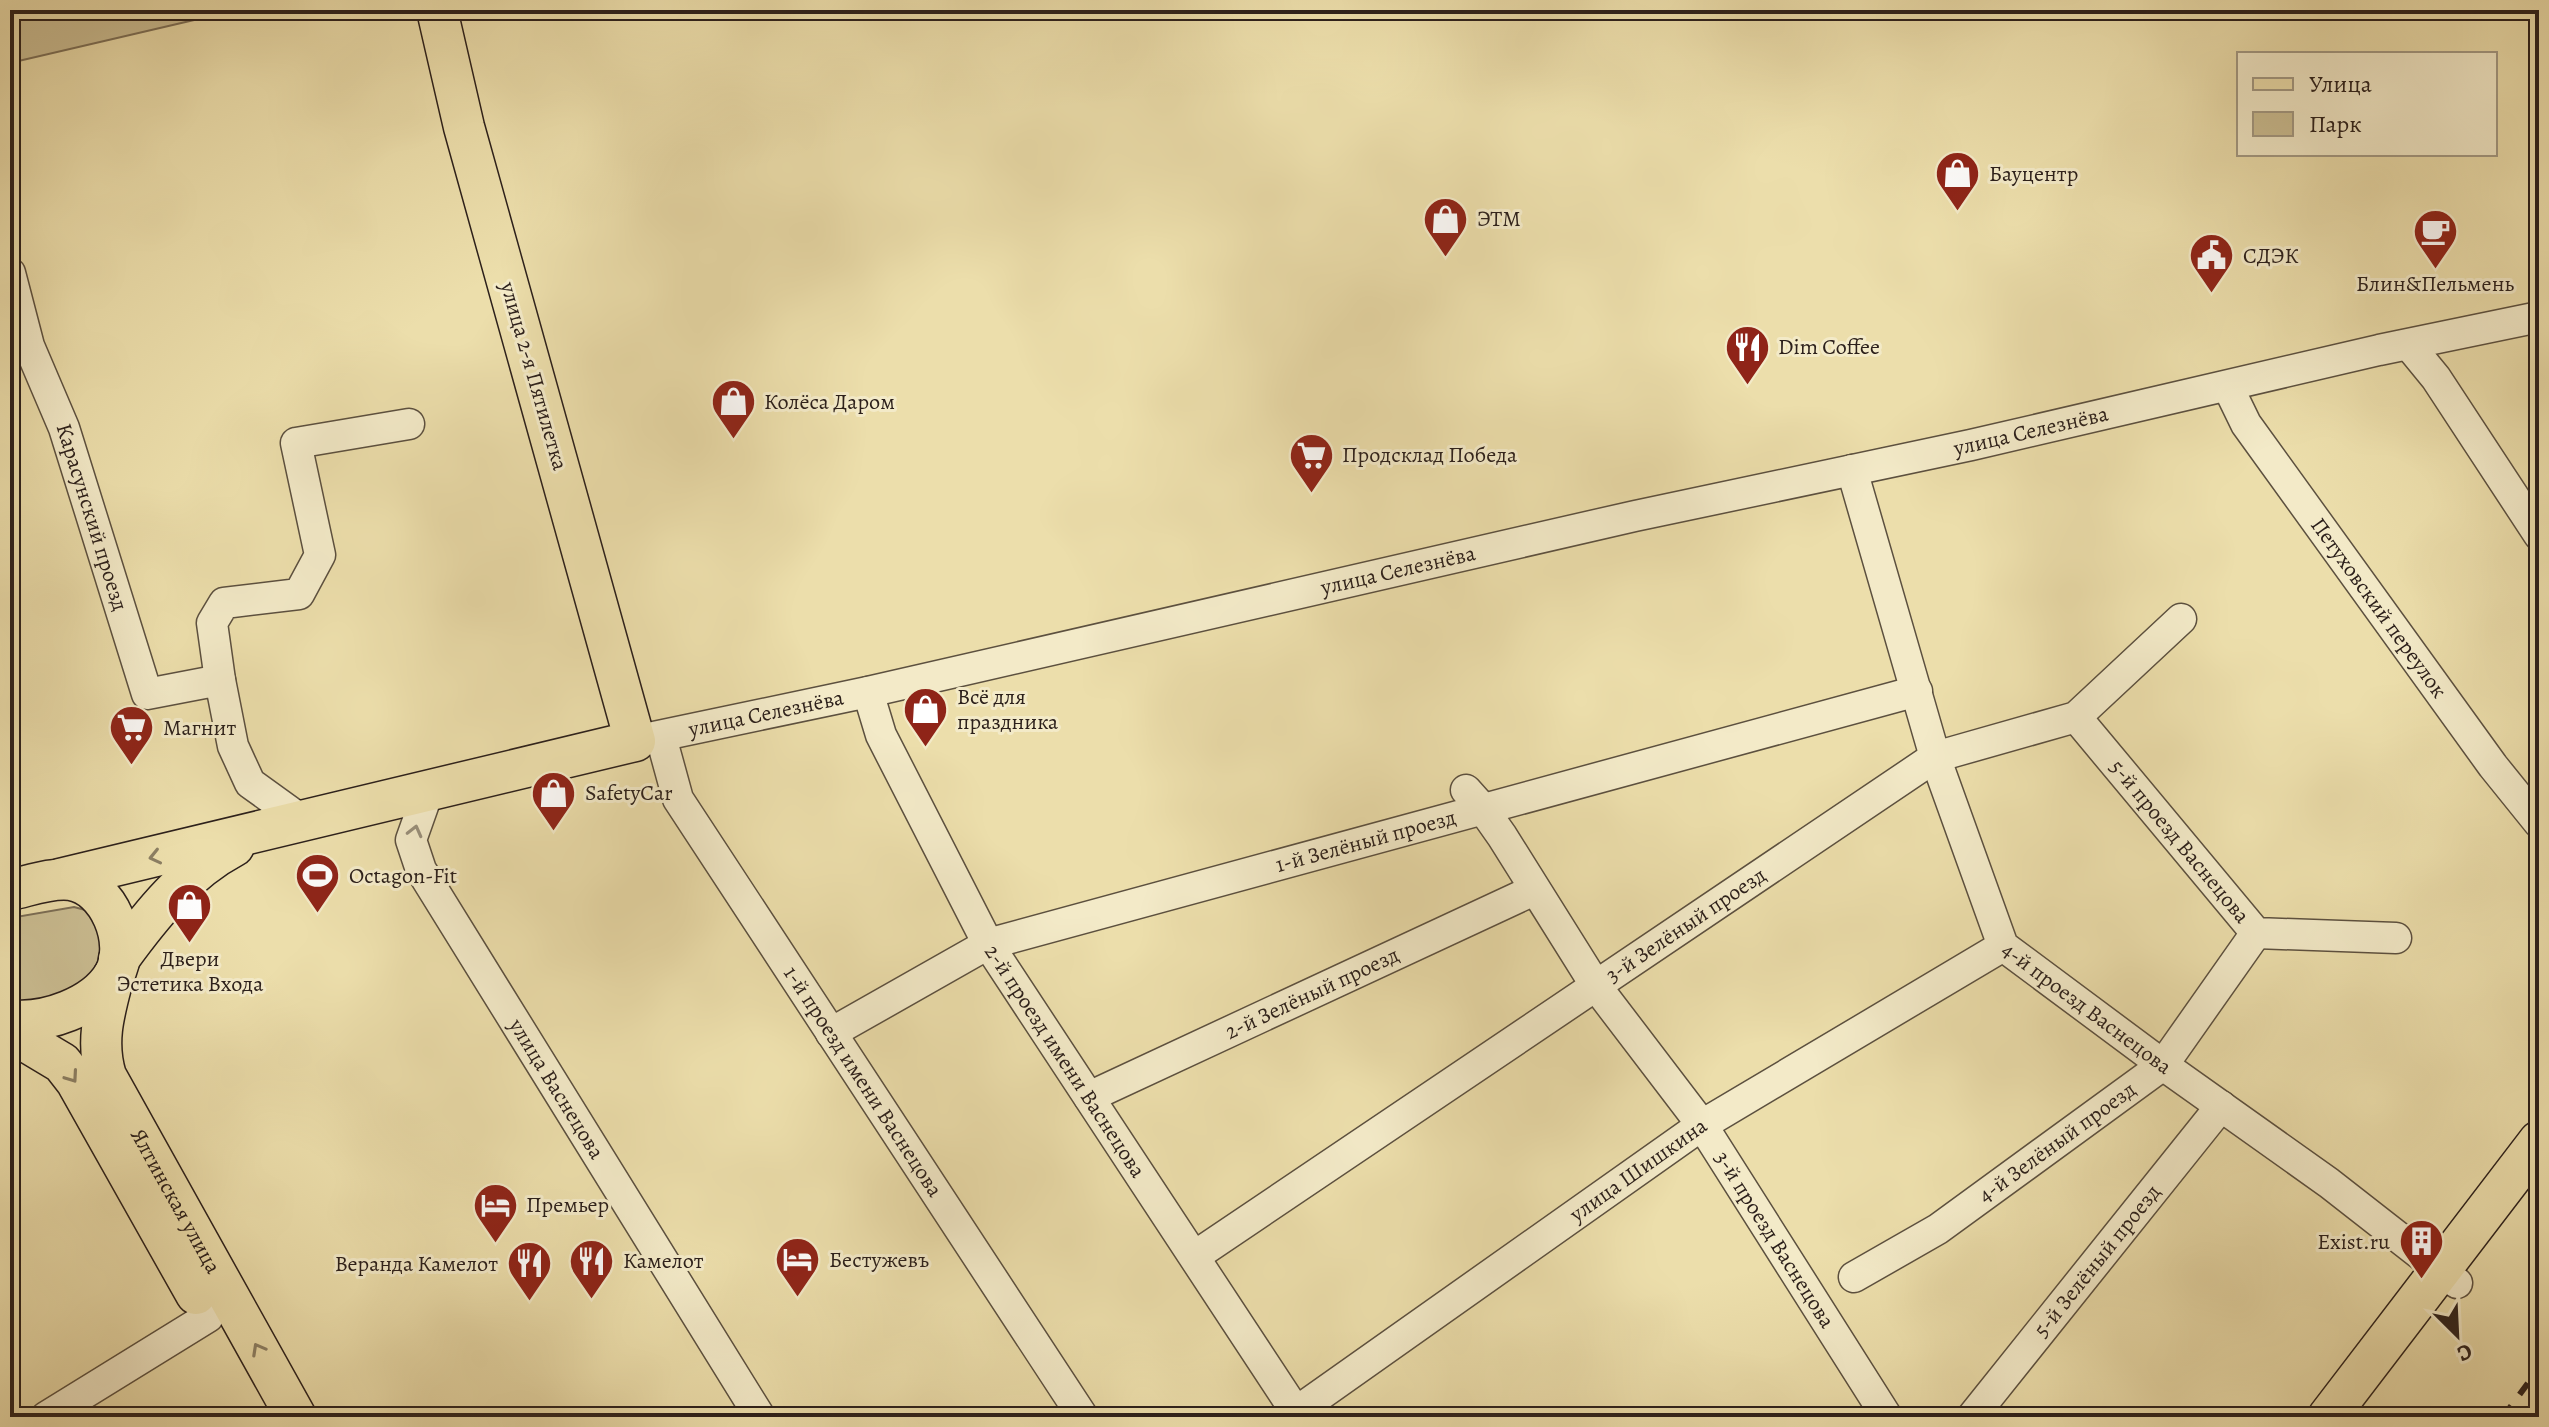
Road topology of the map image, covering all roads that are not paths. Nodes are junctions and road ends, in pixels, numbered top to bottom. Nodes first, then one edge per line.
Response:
1 (437, 10) edge
2 (10, 273) edge
3 (2539, 317) edge
4 (2409, 345) junction
5 (2228, 387) junction
6 (409, 424) dead end
7 (1852, 470) junction
8 (2539, 535) edge
9 (2181, 619) dead end
10 (220, 680) junction
11 (1917, 691) junction
12 (868, 692) junction
13 (2076, 717) junction
14 (648, 739) junction
15 (1935, 757) junction
16 (428, 792) junction
17 (1474, 799) junction
18 (304, 822) junction
19 (2539, 823) edge
20 (258, 832) junction
21 (60, 879) junction
22 (14, 889) edge
23 (1534, 890) junction
24 (2256, 933) junction
25 (2396, 938) dead end
26 (988, 944) junction
27 (2003, 946) junction
28 (116, 967) junction
29 (1596, 986) junction
30 (10, 1020) edge
31 (10, 1032) edge
32 (831, 1033) junction
33 (2163, 1065) junction
34 (1089, 1097) junction
35 (2221, 1106) junction
36 (1702, 1125) junction
37 (2539, 1141) edge
38 (2539, 1177) edge
39 (1195, 1256) junction
40 (1854, 1277) dead end
41 (2448, 1277) junction
42 (208, 1317) junction
43 (752, 1414) edge
44 (1292, 1414) edge
45 (46, 1417) edge
46 (265, 1417) edge
47 (296, 1417) edge
48 (1083, 1417) edge
49 (1887, 1417) edge
50 (1972, 1417) edge
51 (2328, 1417) edge
52 (2353, 1417) edge

1 - 14 main road, улица 2-я Пятилетка
2 - 10 street, Карасунский проезд
3 - 4 street, улица Селезнёва
4 - 5 street, улица Селезнёва
4 - 8 street
5 - 7 street, улица Селезнёва
5 - 19 street, Петуховский переулок
6 - 10 street
7 - 11 street, 4-й проезд Васнецова
7 - 12 street, улица Селезнёва
9 - 13 street, 3-й Зелёный проезд
10 - 18 street
11 - 15 street, 4-й проезд Васнецова
11 - 17 street, 1-й Зелёный проезд
12 - 14 street, улица Селезнёва
12 - 26 street, 2-й проезд имени Васнецова
13 - 15 street, 3-й Зелёный проезд
13 - 24 street, 5-й проезд Васнецова
14 - 16 main road, улица Селезнёва
14 - 32 street, 1-й проезд имени Васнецова
15 - 27 street, 4-й проезд Васнецова
15 - 29 street, 3-й Зелёный проезд
16 - 18 main road, улица Селезнёва
43 -> 16 street, улица Васнецова
17 - 23 street, 3-й проезд Васнецова
17 - 26 street, 1-й Зелёный проезд
18 - 20 main road, улица Селезнёва
20 -> 21 main road, улица Селезнёва
20 - 28 main road, улица Селезнёва
21 - 22 main road, улица Селезнёва
21 - 28 main road
23 - 29 street, 3-й проезд Васнецова
23 - 34 street, 2-й Зелёный проезд
24 - 25 street, 5-й проезд Васнецова
24 - 33 street, 4-й Зелёный проезд
26 - 32 street, 1-й Зелёный проезд
26 - 34 street, 2-й проезд имени Васнецова
27 - 33 street, 4-й проезд Васнецова
27 - 36 street, улица Шишкина
28 - 30 main road, улица Селезнёва
47 -> 28 main road, Ялтинская улица
29 - 36 street, 3-й проезд Васнецова
29 - 39 street, 3-й Зелёный проезд
31 -> 42 main road, Ялтинская улица
32 - 48 street, 1-й проезд имени Васнецова
33 - 35 street, 4-й проезд Васнецова
33 - 40 street, 4-й Зелёный проезд
34 - 39 street, 2-й проезд имени Васнецова
35 - 41 street, 4-й проезд Васнецова
35 - 50 street, 5-й Зелёный проезд
36 - 44 street, улица Шишкина
36 - 49 street, 3-й проезд Васнецова
37 - 41 main road
38 - 41 main road
39 - 44 street, 2-й проезд имени Васнецова
41 - 51 main road
41 - 52 main road
42 - 45 street
42 - 46 main road, Ялтинская улица

